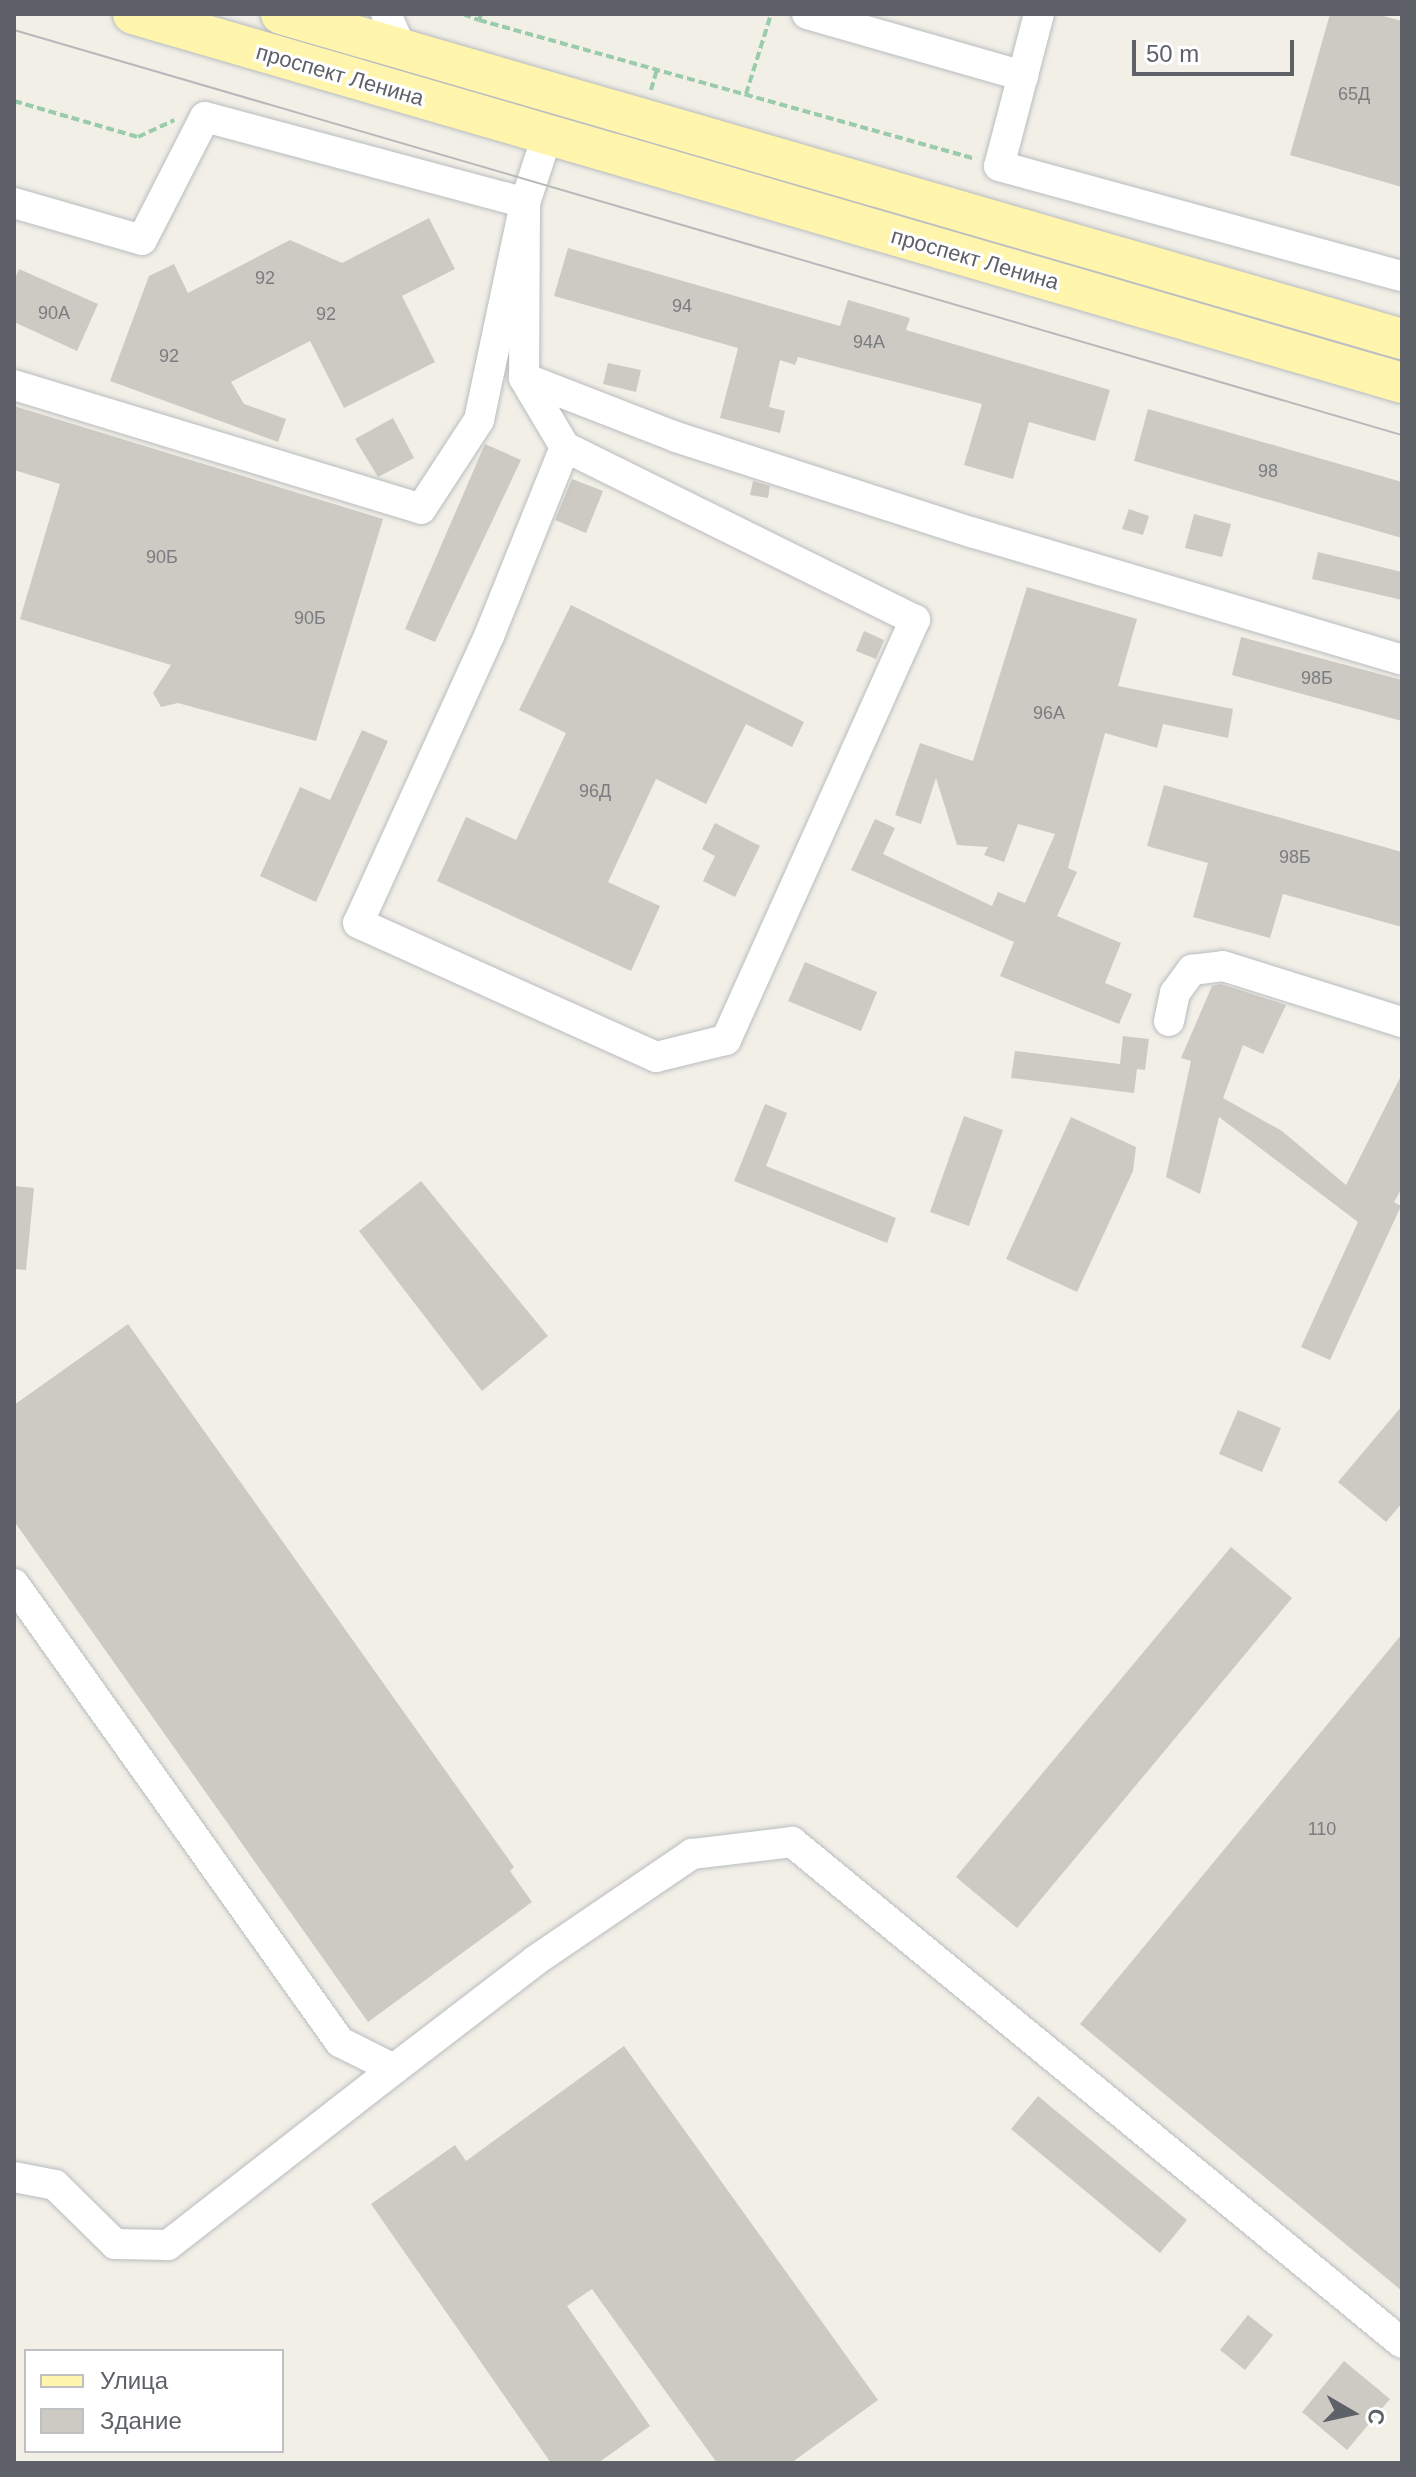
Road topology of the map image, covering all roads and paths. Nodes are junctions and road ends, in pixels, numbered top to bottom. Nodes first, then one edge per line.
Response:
1 (133, 14) edge
2 (281, 14) edge
3 (386, 14) edge
4 (463, 14) edge
5 (771, 14) edge
6 (807, 14) edge
7 (1039, 14) edge
8 (480, 17) edge
9 (402, 50) junction
10 (1023, 76) junction
11 (746, 94) junction
12 (559, 95) junction
13 (14, 101) edge
14 (205, 117) junction
15 (547, 136) junction
16 (999, 166) junction
17 (14, 203) edge
18 (525, 203) junction
19 (1402, 276) edge
20 (1402, 339) edge
21 (524, 378) junction
22 (1402, 383) edge
23 (14, 385) edge
24 (565, 447) junction
25 (1402, 660) edge
26 (1169, 1021) dead end
27 (1402, 1022) edge
28 (14, 1584) edge
29 (394, 2069) junction
30 (14, 2177) edge
31 (1402, 2343) edge

1 - 15 main road, проспект Ленина
2 - 9 main road, проспект Ленина
3 - 9 lane
4 - 8 path
5 - 11 path
6 - 10 lane
7 - 10 lane
8 - 11 path
9 - 12 main road, проспект Ленина
10 - 16 lane
11 - 16 path
12 - 15 main road
12 - 20 main road, проспект Ленина
13 - 14 path
14 - 17 lane
14 - 18 lane
15 - 18 lane
15 - 22 main road, проспект Ленина
16 - 19 lane
18 - 21 lane
18 - 23 lane
21 - 24 lane
21 - 25 lane
24 - 24 lane
26 - 27 lane
28 - 29 lane
29 - 30 lane
29 - 31 lane

